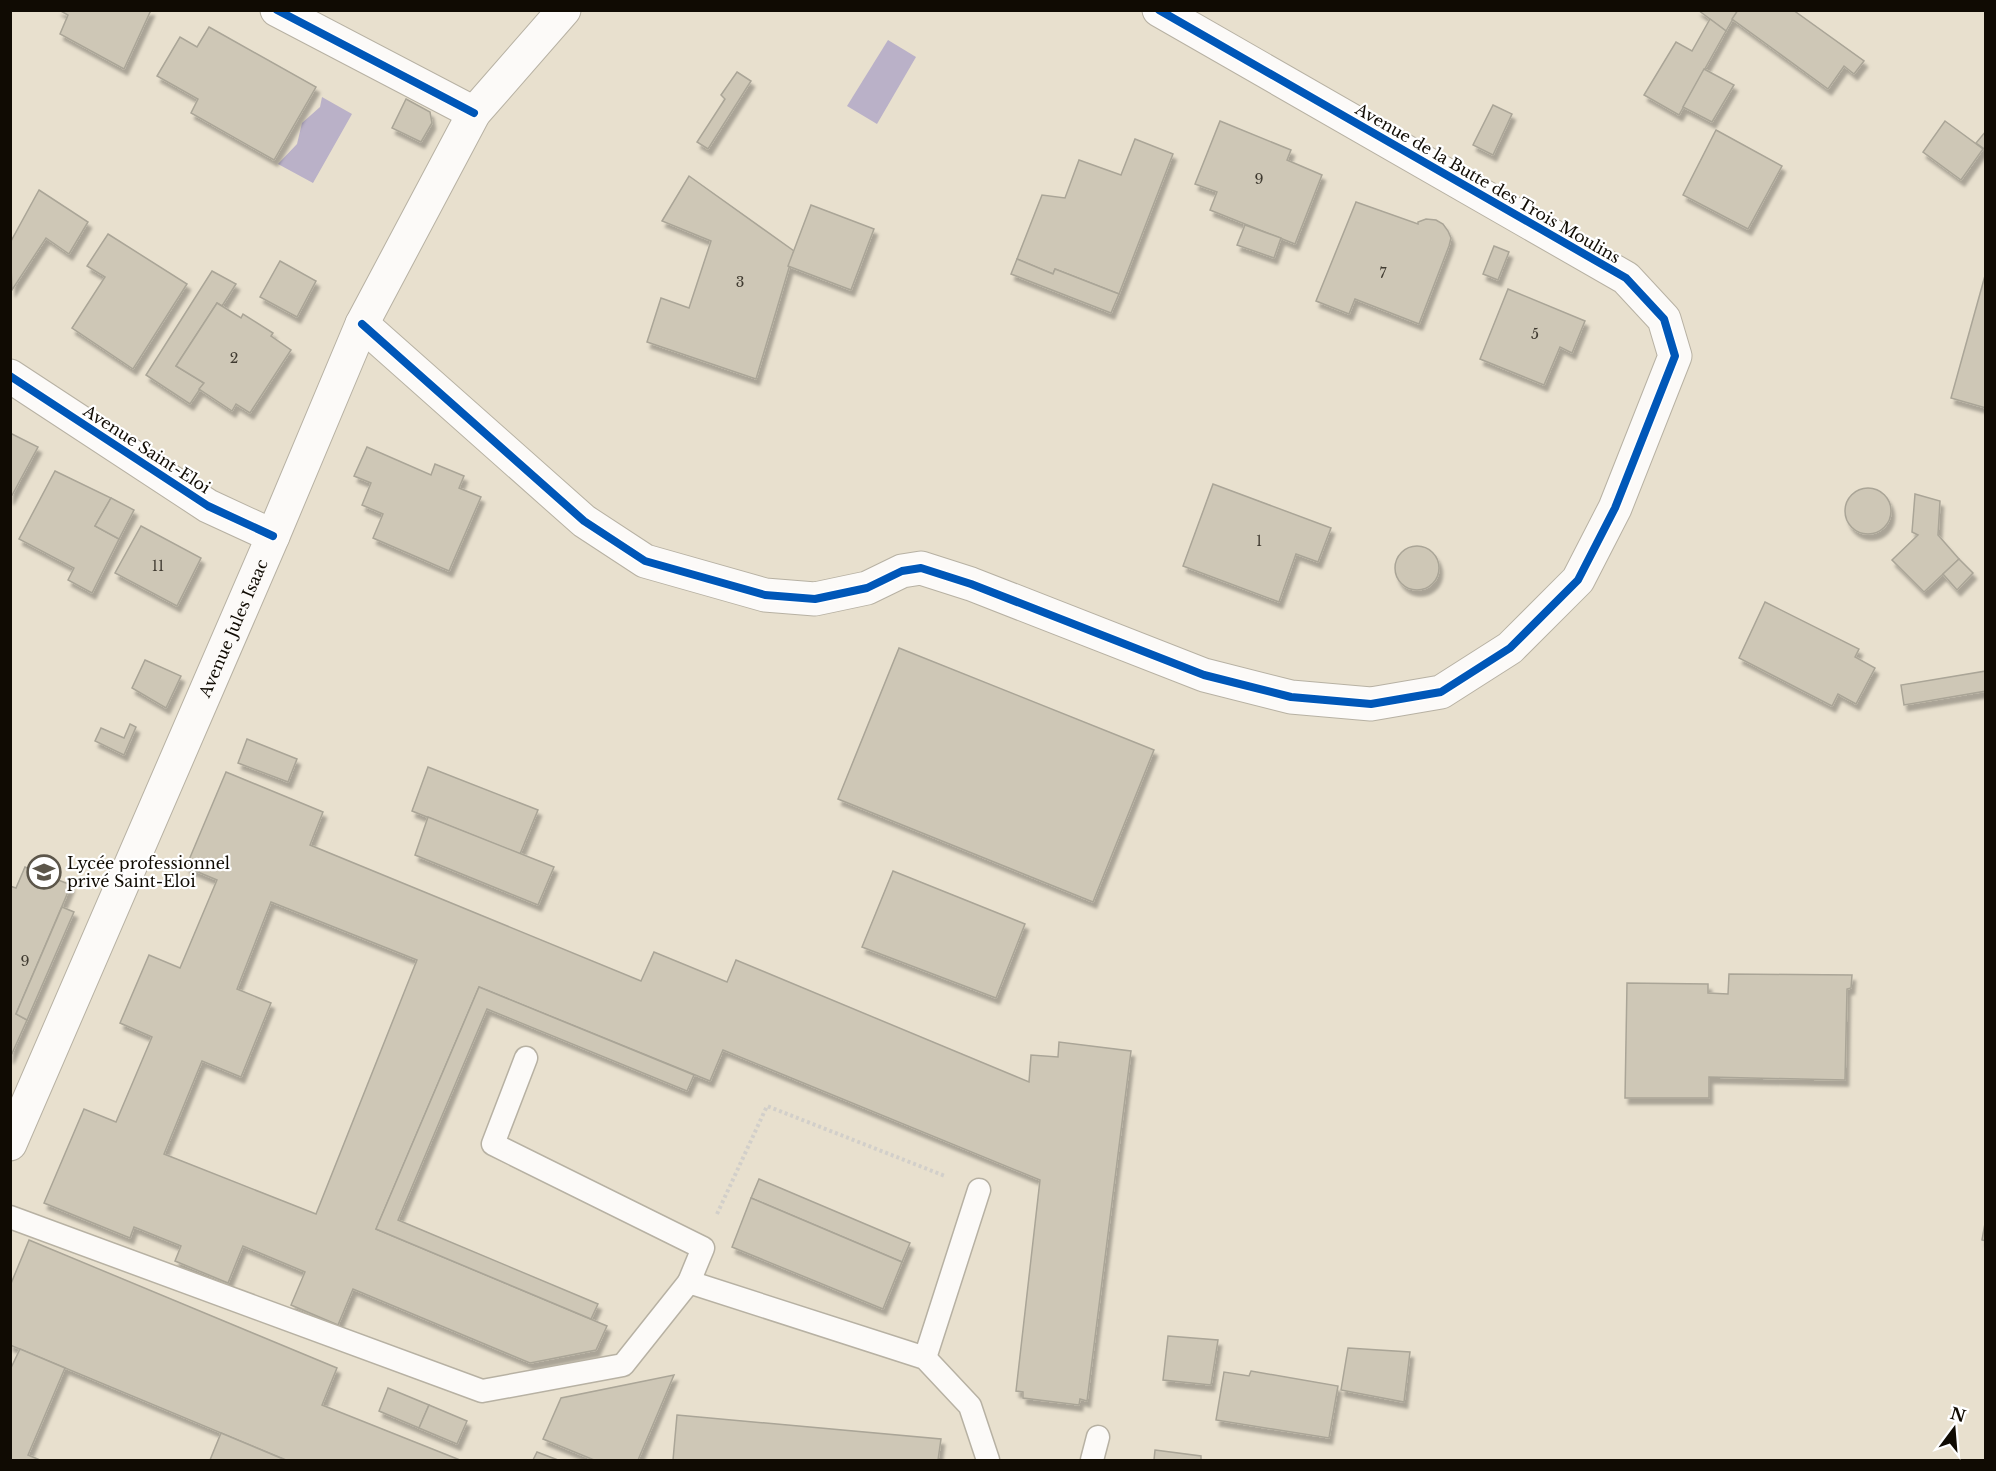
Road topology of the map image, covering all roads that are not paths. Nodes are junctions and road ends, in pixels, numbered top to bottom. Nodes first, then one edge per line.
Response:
1 (277, 10) edge
2 (564, 10) edge
3 (1159, 10) edge
4 (474, 113) junction
5 (362, 324) junction
6 (10, 376) edge
7 (273, 536) junction
8 (526, 1058) dead end
9 (10, 1144) edge
10 (979, 1190) dead end
11 (10, 1217) edge
12 (689, 1282) junction
13 (925, 1358) junction
14 (1098, 1437) dead end
15 (988, 1461) edge
16 (1092, 1461) edge

1 - 4 street
2 - 4 street, Avenue Jules Isaac
3 - 5 street, Avenue de la Butte des Trois Moulins
4 - 5 street, Avenue Jules Isaac
5 - 7 street, Avenue Jules Isaac
6 - 7 street, Avenue Saint-Eloi
7 - 9 street, Avenue Jules Isaac
8 - 12 lane
10 - 13 lane
11 - 12 lane
12 - 13 lane
13 - 15 lane
14 - 16 lane

